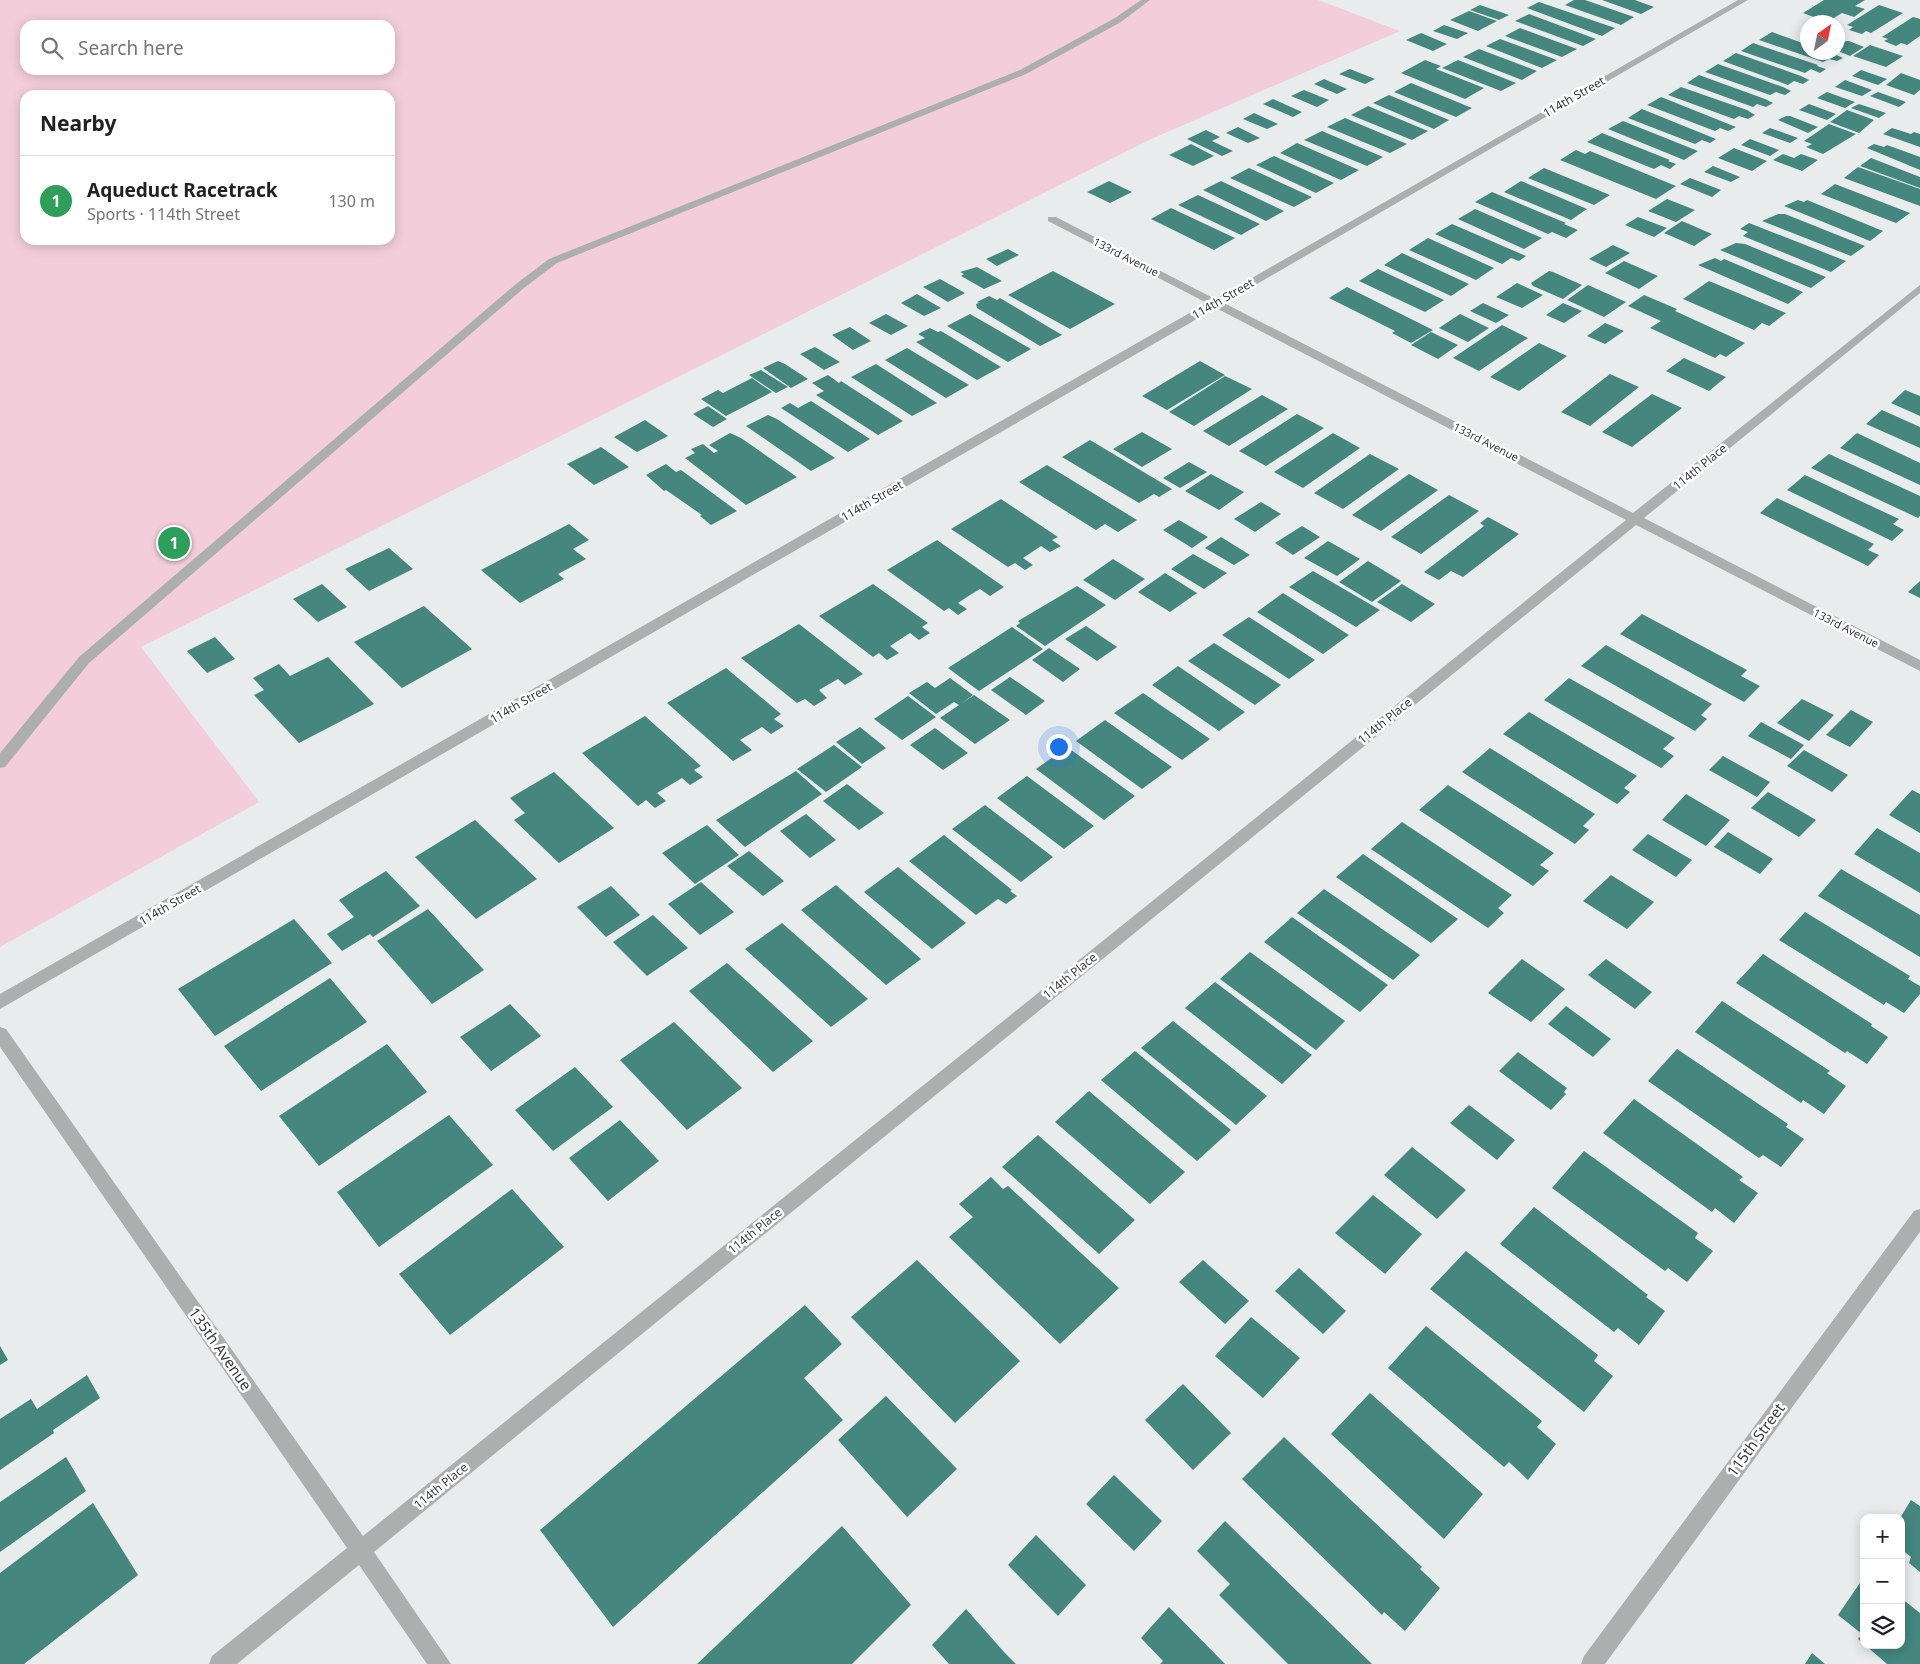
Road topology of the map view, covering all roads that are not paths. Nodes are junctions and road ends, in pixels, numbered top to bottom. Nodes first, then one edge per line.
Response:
1 (1146, 0) edge
2 (1744, 0) edge
3 (1052, 219) dead end
4 (1920, 288) edge
5 (1216, 303) junction
6 (1635, 519) junction
7 (1920, 666) edge
8 (0, 763) edge
9 (0, 1002) edge
10 (0, 1034) edge
11 (1920, 1217) edge
12 (361, 1550) junction
13 (220, 1664) edge
14 (440, 1664) edge
15 (1592, 1664) edge

1 - 8 street
2 - 5 street, 114th Street
3 - 5 street, 133rd Avenue
4 - 6 street, 114th Place
5 - 6 street, 133rd Avenue
5 - 9 street, 114th Street
6 - 7 street, 133rd Avenue
6 - 12 street, 114th Place
10 - 12 street, 135th Avenue
11 - 15 street, 115th Street
12 - 13 street, 114th Place
12 - 14 street, 135th Avenue

